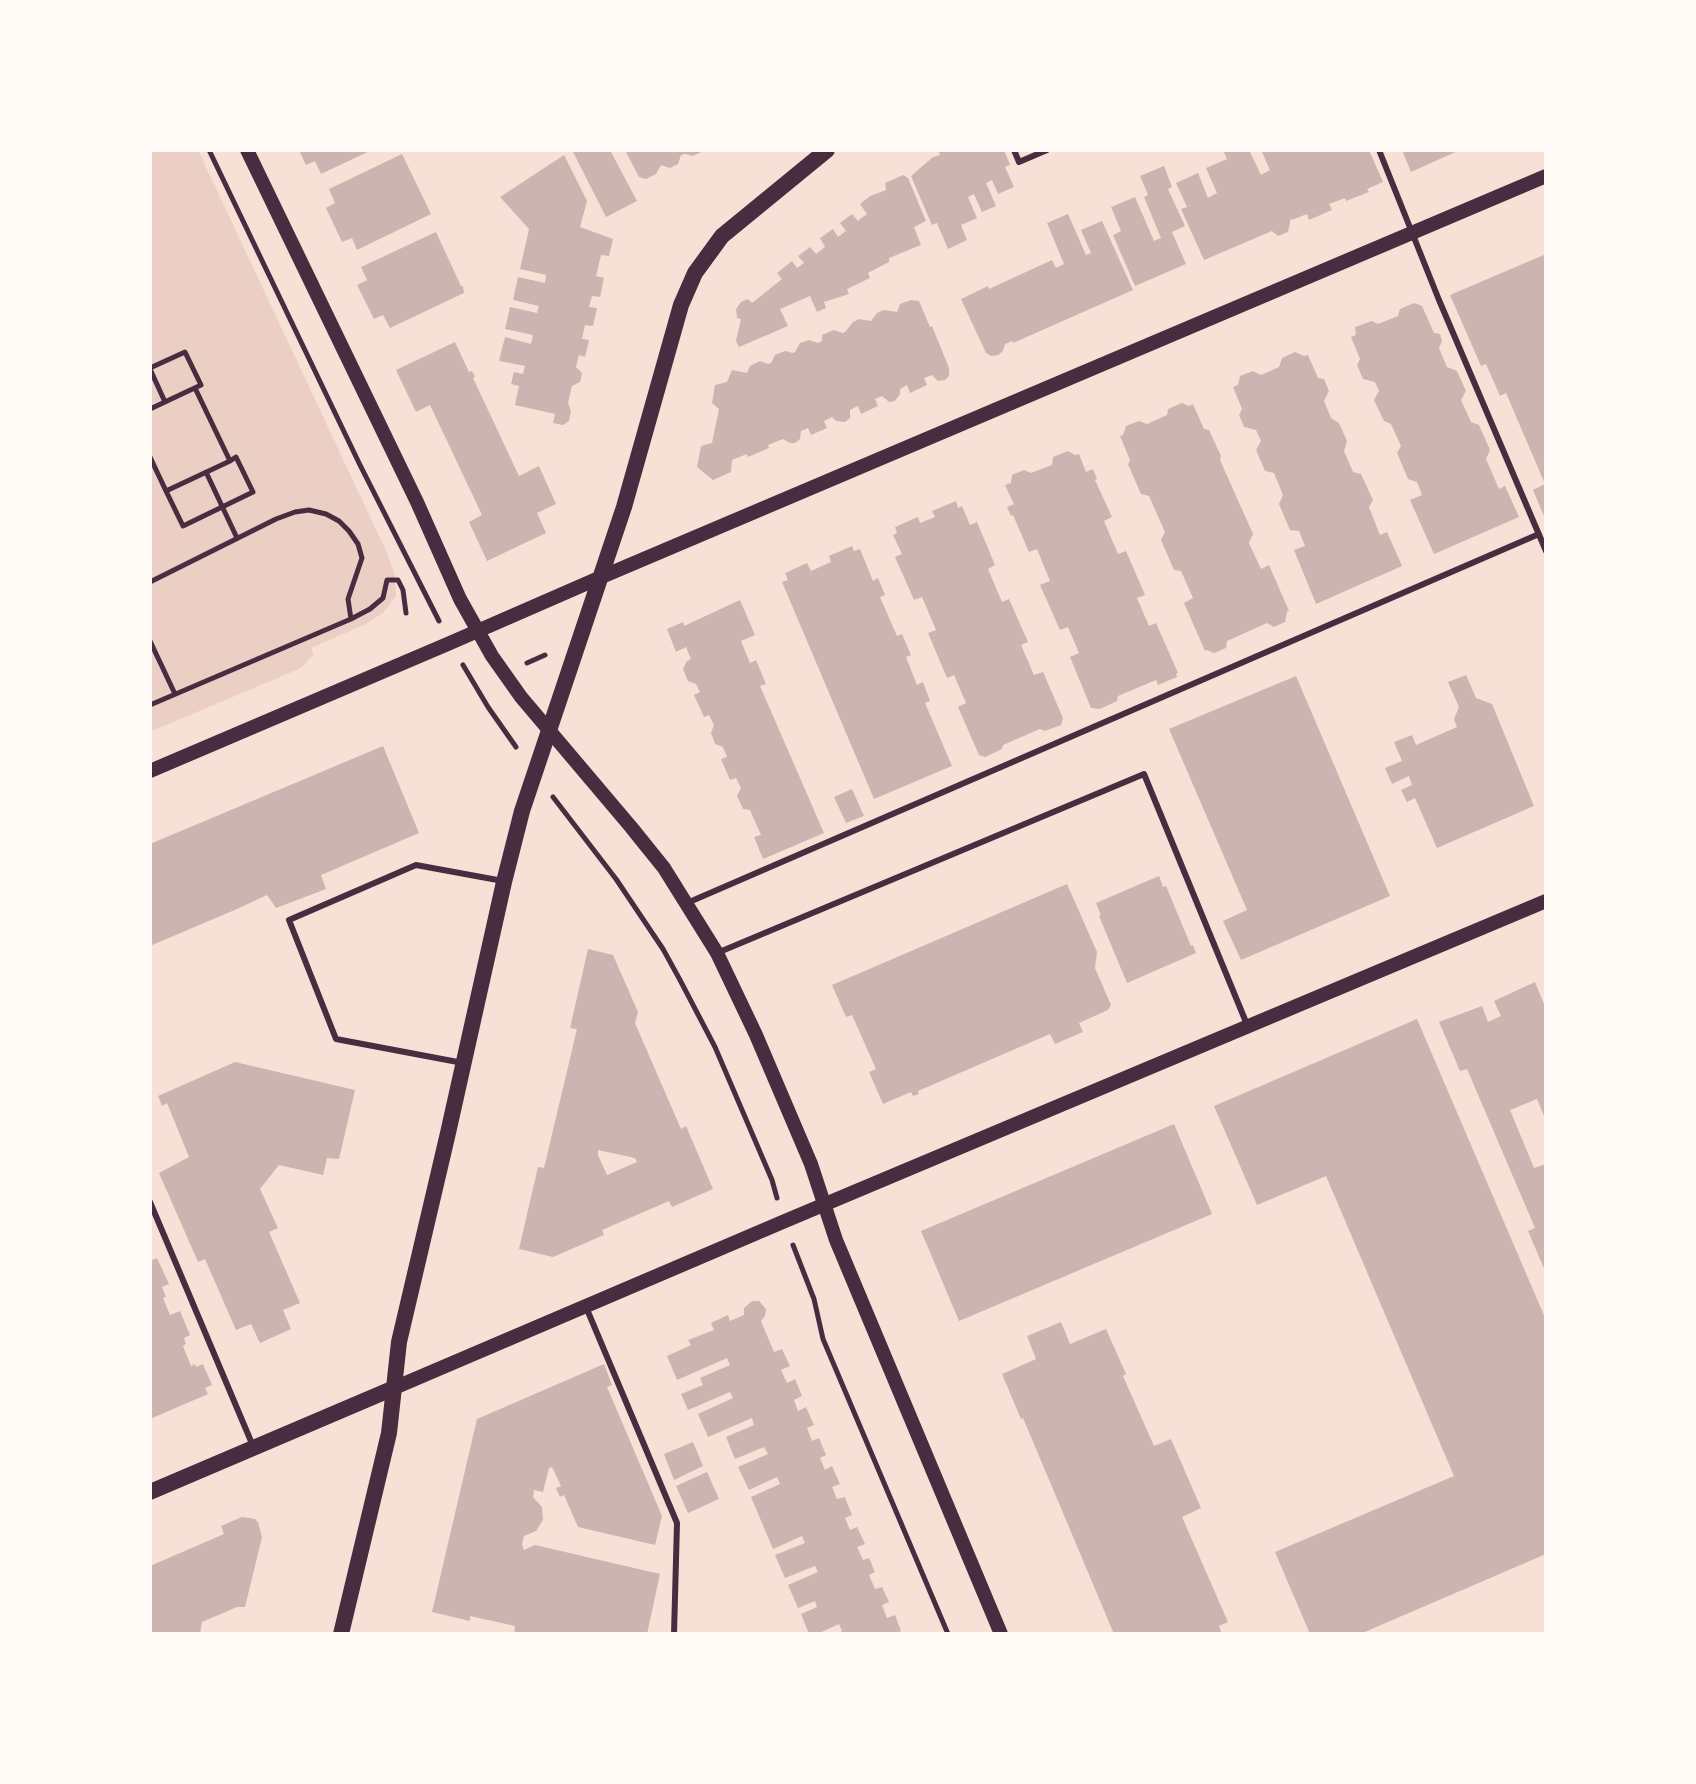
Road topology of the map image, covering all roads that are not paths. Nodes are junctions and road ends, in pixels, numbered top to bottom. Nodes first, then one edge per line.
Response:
1 (247, 150) edge
2 (827, 150) edge
3 (1014, 150) edge
4 (1047, 150) edge
5 (1379, 150) edge
6 (1546, 176) edge
7 (1413, 231) junction
8 (1539, 534) junction
9 (1546, 551) edge
10 (599, 578) junction
11 (478, 631) junction
12 (548, 731) junction
13 (150, 771) edge
14 (504, 882) junction
15 (1546, 901) edge
16 (687, 903) junction
17 (717, 953) junction
18 (1248, 1027) junction
19 (463, 1063) junction
20 (150, 1202) edge
21 (824, 1205) junction
22 (586, 1307) junction
23 (394, 1388) junction
24 (254, 1447) junction
25 (150, 1492) edge
26 (341, 1634) edge
27 (674, 1634) edge
28 (1001, 1634) edge

1 - 11 street
2 - 10 main road
3 - 4 lane
5 - 7 lane
6 - 7 street
7 - 8 lane
7 - 10 street
8 - 9 lane
8 - 16 lane
10 - 11 street
10 - 12 main road
11 - 12 street
11 - 13 street
12 - 14 main road
12 - 16 street
14 - 19 main road
14 - 19 lane
15 - 18 street
16 - 17 street
17 - 18 lane
17 - 21 street
18 - 21 street
19 - 23 main road
20 - 24 lane
21 - 22 street
21 - 28 street
22 - 23 street
22 - 27 lane
23 - 24 main road
23 - 26 main road
24 - 25 main road

